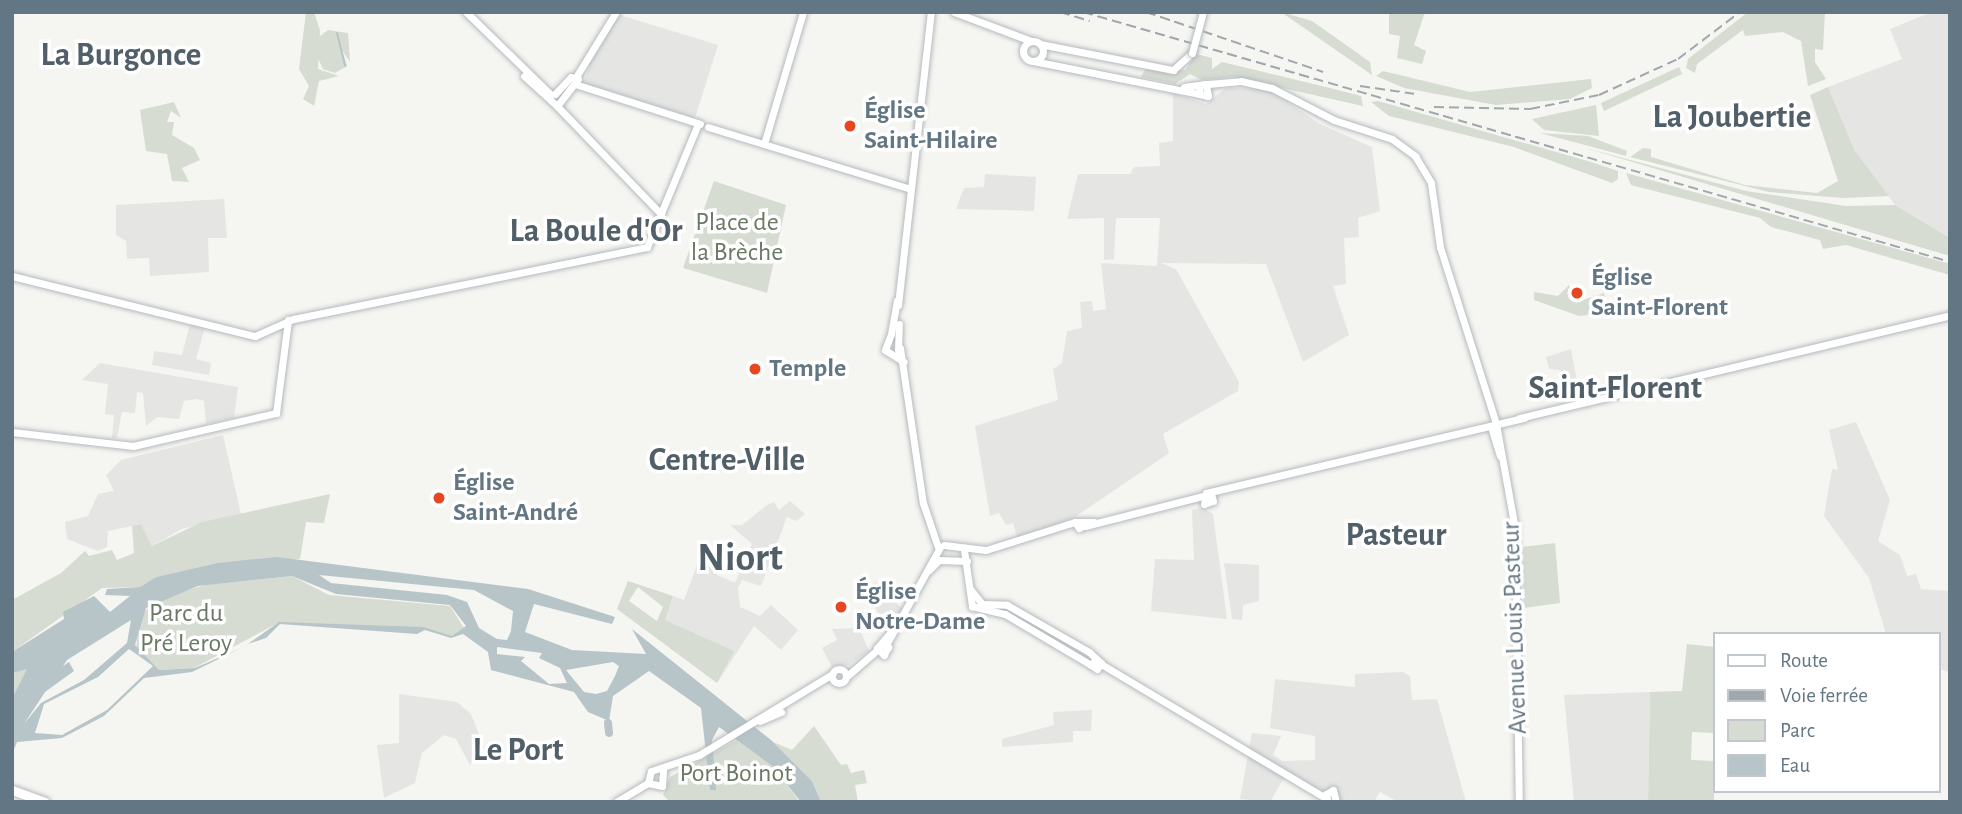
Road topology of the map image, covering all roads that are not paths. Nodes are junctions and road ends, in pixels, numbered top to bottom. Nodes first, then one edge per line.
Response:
1 (466, 12) edge
2 (616, 12) edge
3 (803, 12) edge
4 (930, 12) edge
5 (954, 12) edge
6 (1203, 12) edge
7 (1028, 43) junction
8 (1042, 50) junction
9 (1033, 61) junction
10 (1055, 64) junction
11 (574, 83) junction
12 (1206, 87) junction
13 (1166, 88) junction
14 (554, 99) junction
15 (698, 124) junction
16 (763, 143) junction
17 (911, 189) junction
18 (661, 214) junction
19 (12, 276) edge
20 (1950, 314) edge
21 (898, 317) junction
22 (289, 324) junction
23 (891, 334) junction
24 (898, 347) junction
25 (1493, 425) junction
26 (12, 432) edge
27 (936, 555) junction
28 (966, 558) junction
29 (970, 588) junction
30 (1001, 608) junction
31 (844, 673) junction
32 (833, 678) junction
33 (664, 774) junction
34 (649, 783) junction
35 (12, 790) edge
36 (12, 796) edge
37 (1327, 797) edge
38 (1339, 800) edge
39 (31, 802) edge
40 (45, 802) edge
41 (616, 802) edge
42 (1519, 802) edge

1 - 14 main road
2 - 11 main road
3 - 16 main road
4 - 17 main road
5 - 7 main road
6 - 8 main road, bridge
7 - 8 main road
7 - 9 main road
8 - 9 main road
8 - 10 main road
9 - 10 main road
10 - 13 main road
11 - 14 main road
11 - 15 main road
12 - 13 main road
12 - 13 main road
12 - 25 main road, Avenue Louis Pasteur
14 - 18 main road
15 - 16 main road
15 - 18 main road
16 - 17 main road
17 - 21 main road
18 - 22 main road
19 - 22 main road
20 - 25 main road
21 - 23 main road
21 - 24 main road
22 - 26 main road
23 - 24 main road
23 - 24 main road
24 - 27 main road
25 - 28 main road
25 - 42 main road, Avenue Louis Pasteur
27 - 28 main road
27 - 28 main road
27 - 31 main road
28 - 29 main road
29 - 30 main road
29 - 30 main road
30 - 37 main road
31 - 32 main road
31 - 32 main road
32 - 33 main road
33 - 34 main road
33 - 34 main road
34 - 41 main road
35 - 40 highway
36 - 39 highway
37 - 38 main road

